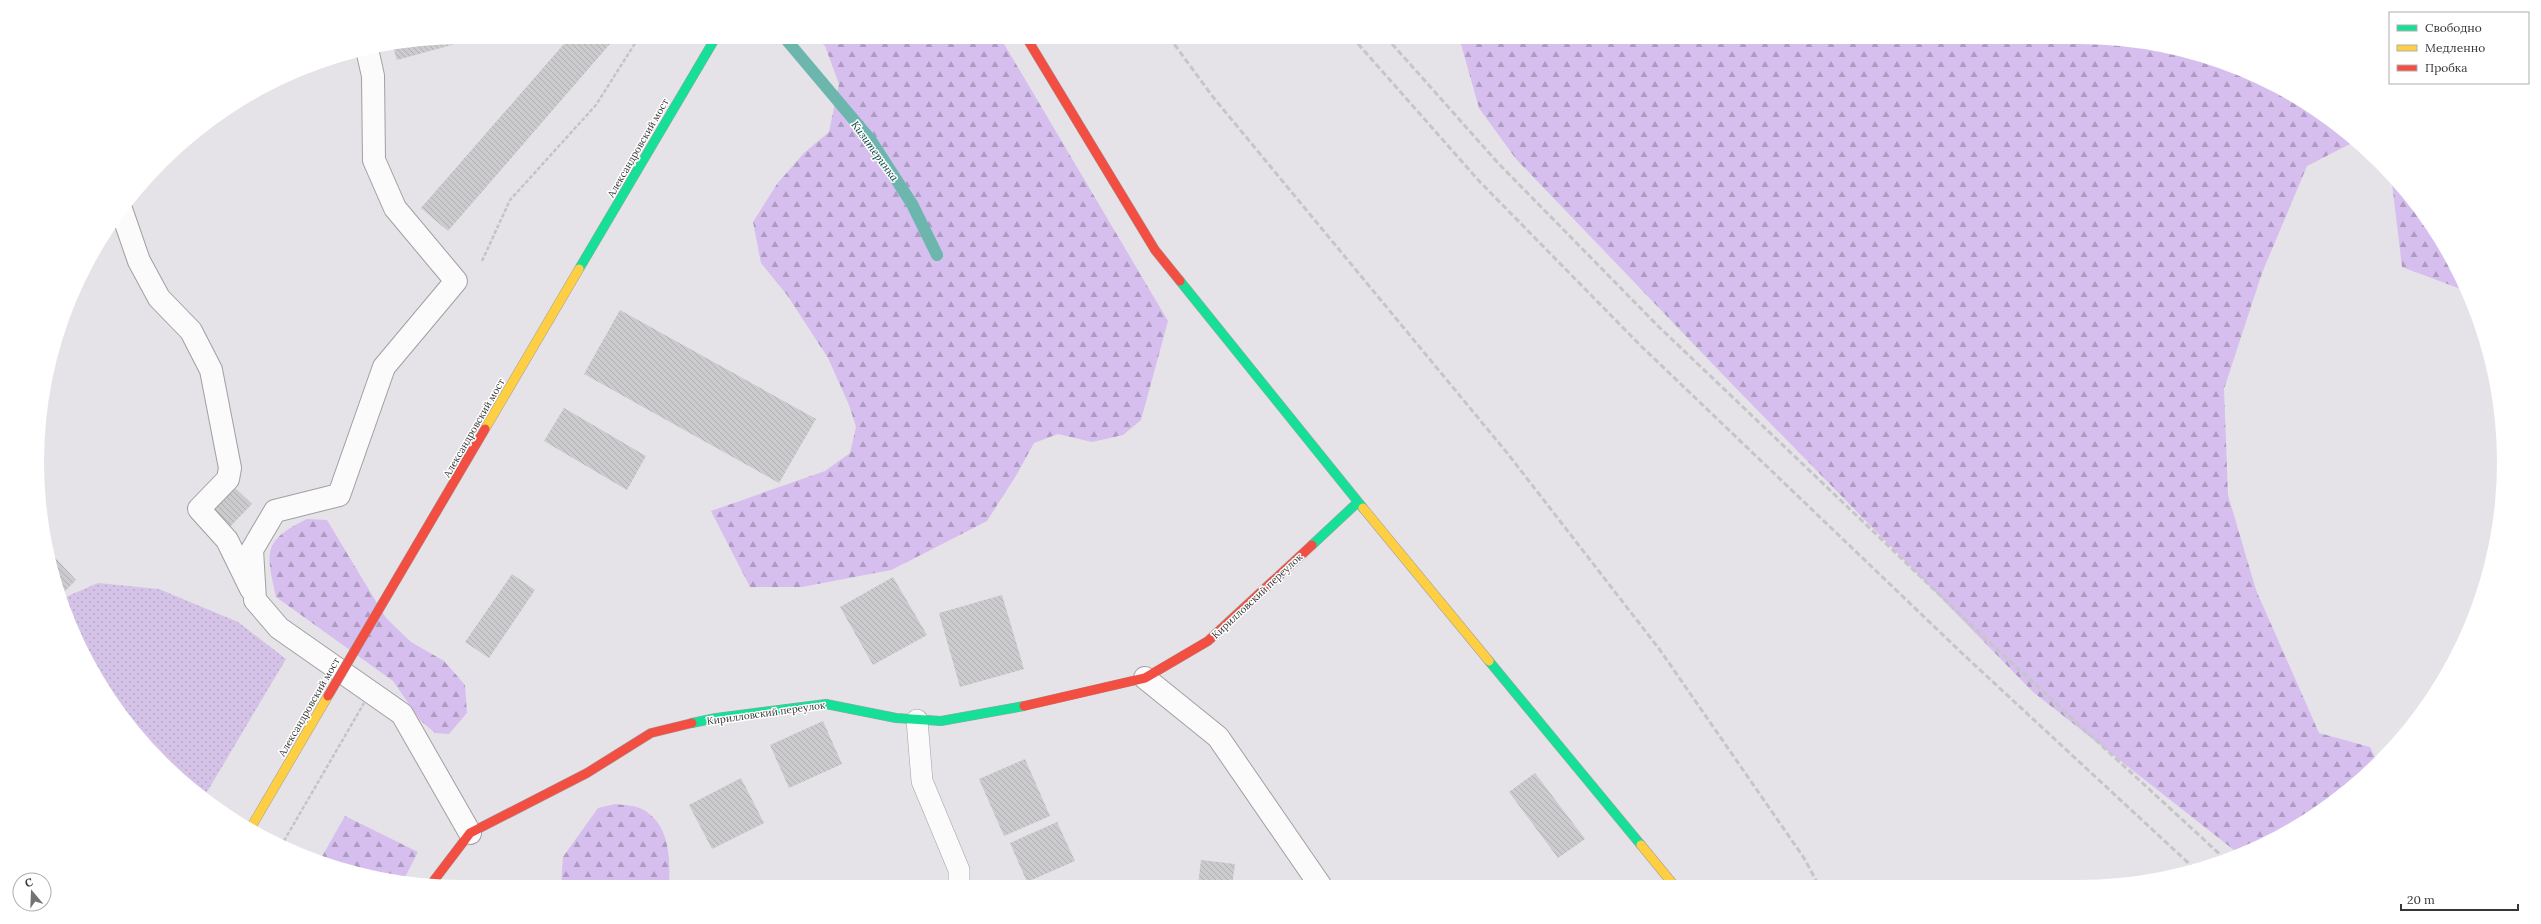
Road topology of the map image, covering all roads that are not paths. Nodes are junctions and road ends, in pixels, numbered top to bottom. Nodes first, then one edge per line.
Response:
1 (712, 44) edge
2 (1030, 44) edge
3 (368, 55) edge
4 (124, 217) edge
5 (1358, 502) junction
6 (256, 600) junction
7 (1145, 678) junction
8 (917, 720) junction
9 (253, 824) edge
10 (470, 833) junction
11 (435, 879) edge
12 (959, 880) edge
13 (1317, 880) edge
14 (1670, 880) edge

1 - 9 street, Александровский мост, bridge
2 - 5 street
3 - 6 street
4 - 6 street
5 - 7 street, Кирилловский переулок
5 - 14 street
6 - 10 street
7 - 8 street, Кирилловский переулок
7 - 13 street
8 - 10 street, Кирилловский переулок
8 - 12 lane
10 - 11 street, Кирилловский переулок

